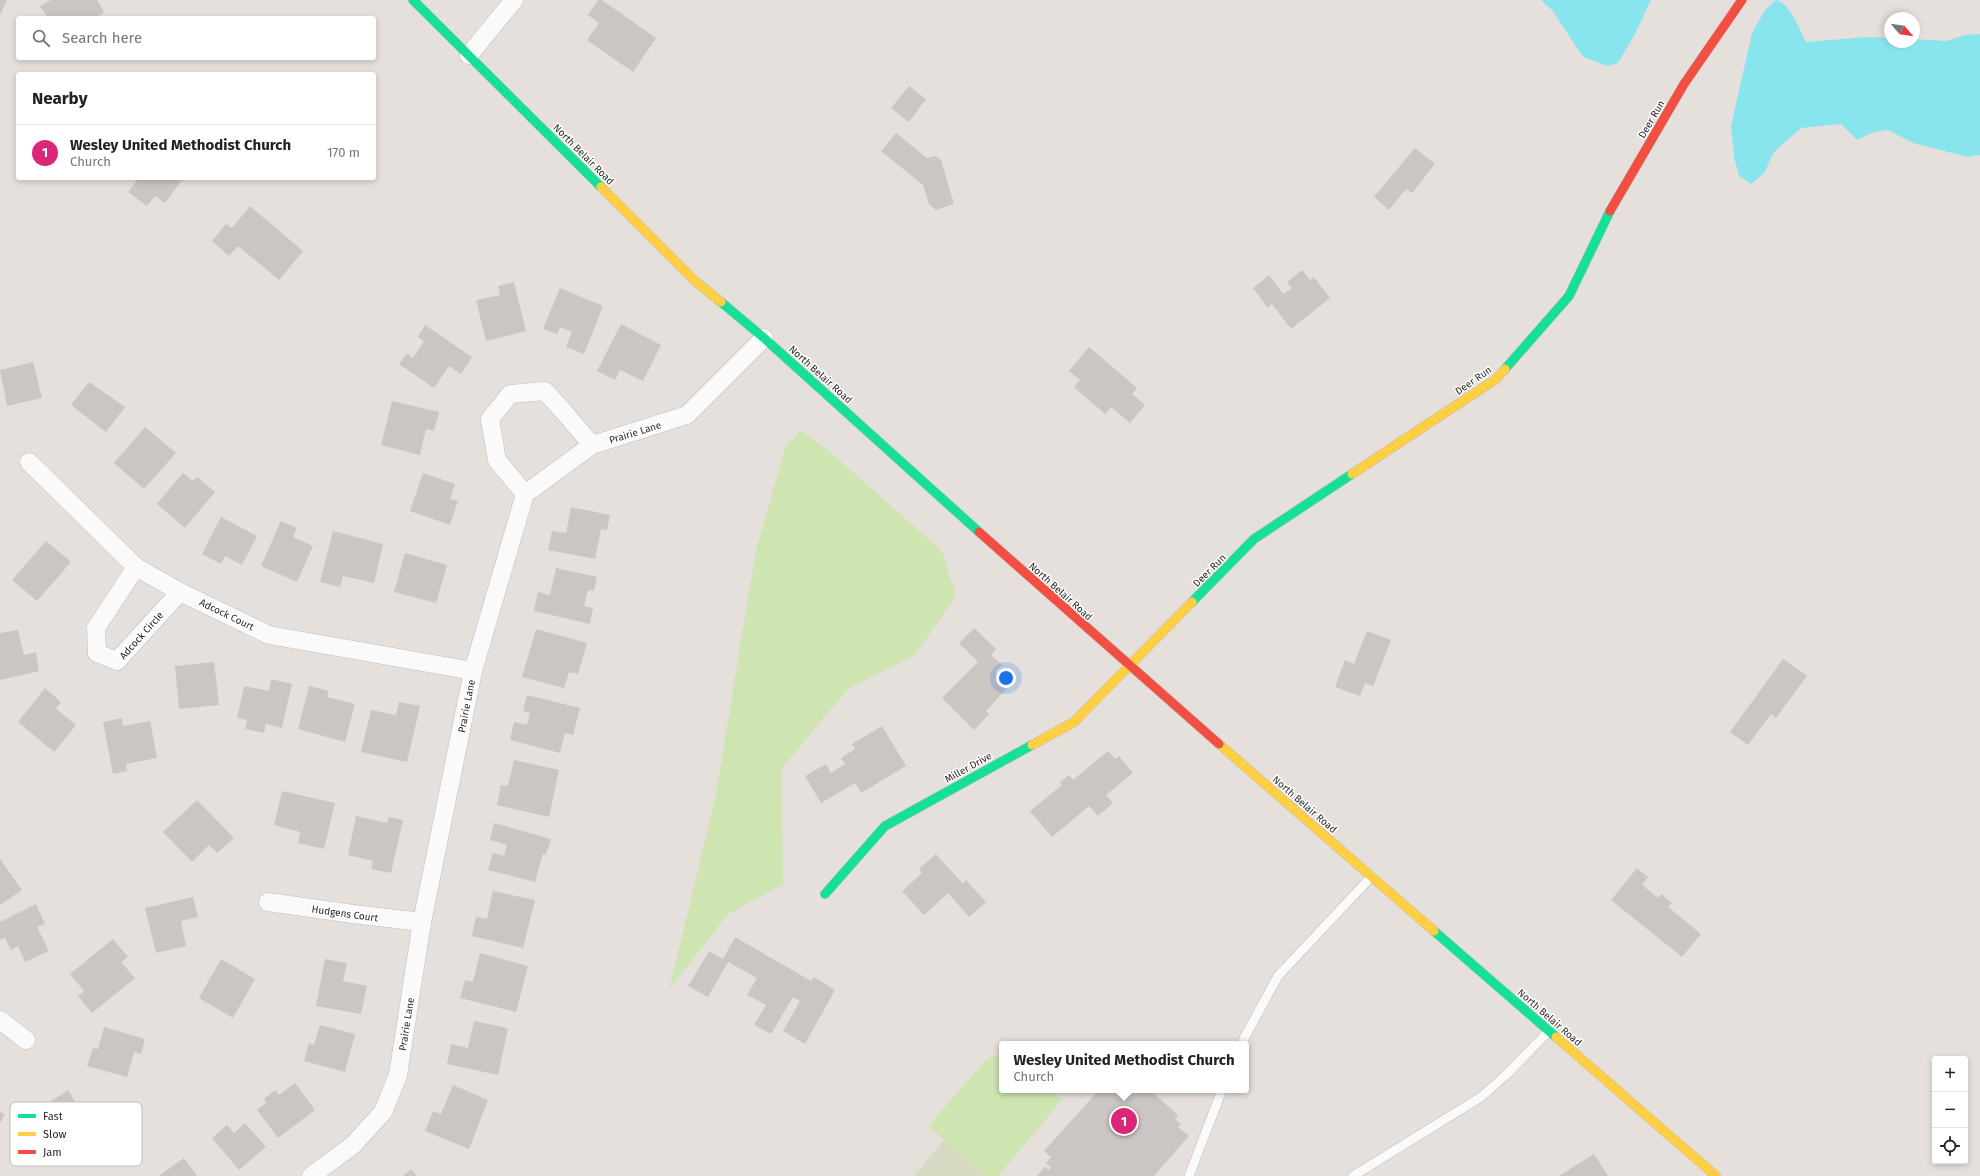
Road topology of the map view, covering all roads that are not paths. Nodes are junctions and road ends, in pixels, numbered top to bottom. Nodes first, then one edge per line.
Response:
1 (413, 0) edge
2 (514, 0) edge
3 (1742, 0) edge
4 (469, 55) junction
5 (764, 338) junction
6 (592, 445) junction
7 (29, 462) dead end
8 (525, 494) junction
9 (136, 567) junction
10 (180, 592) junction
11 (1129, 666) junction
12 (473, 671) junction
13 (1371, 877) junction
14 (825, 894) dead end
15 (268, 902) dead end
16 (422, 922) junction
17 (0, 1020) edge
18 (1549, 1031) junction
19 (26, 1040) dead end
20 (1243, 1041) edge
21 (1221, 1093) edge
22 (311, 1176) edge
23 (1189, 1176) edge
24 (1353, 1176) edge
25 (1716, 1176) edge

1 - 4 street, North Belair Road
2 - 4 street
3 - 11 street, Deer Run
4 - 5 street, North Belair Road
5 - 6 street, Prairie Lane
5 - 11 street, North Belair Road
6 - 8 street, Prairie Lane
6 - 8 street
7 - 9 street, Adcock Court
8 - 12 street, Prairie Lane
9 - 10 street, Adcock Court
9 - 10 street, Adcock Circle
10 - 12 street, Adcock Court
11 - 13 street, North Belair Road
11 - 14 street, Miller Drive
12 - 16 street, Prairie Lane
13 - 18 street, North Belair Road
13 - 20 lane
15 - 16 street, Hudgens Court
16 - 22 street, Prairie Lane
17 - 19 street
18 - 24 lane
18 - 25 street, North Belair Road
21 - 23 lane

